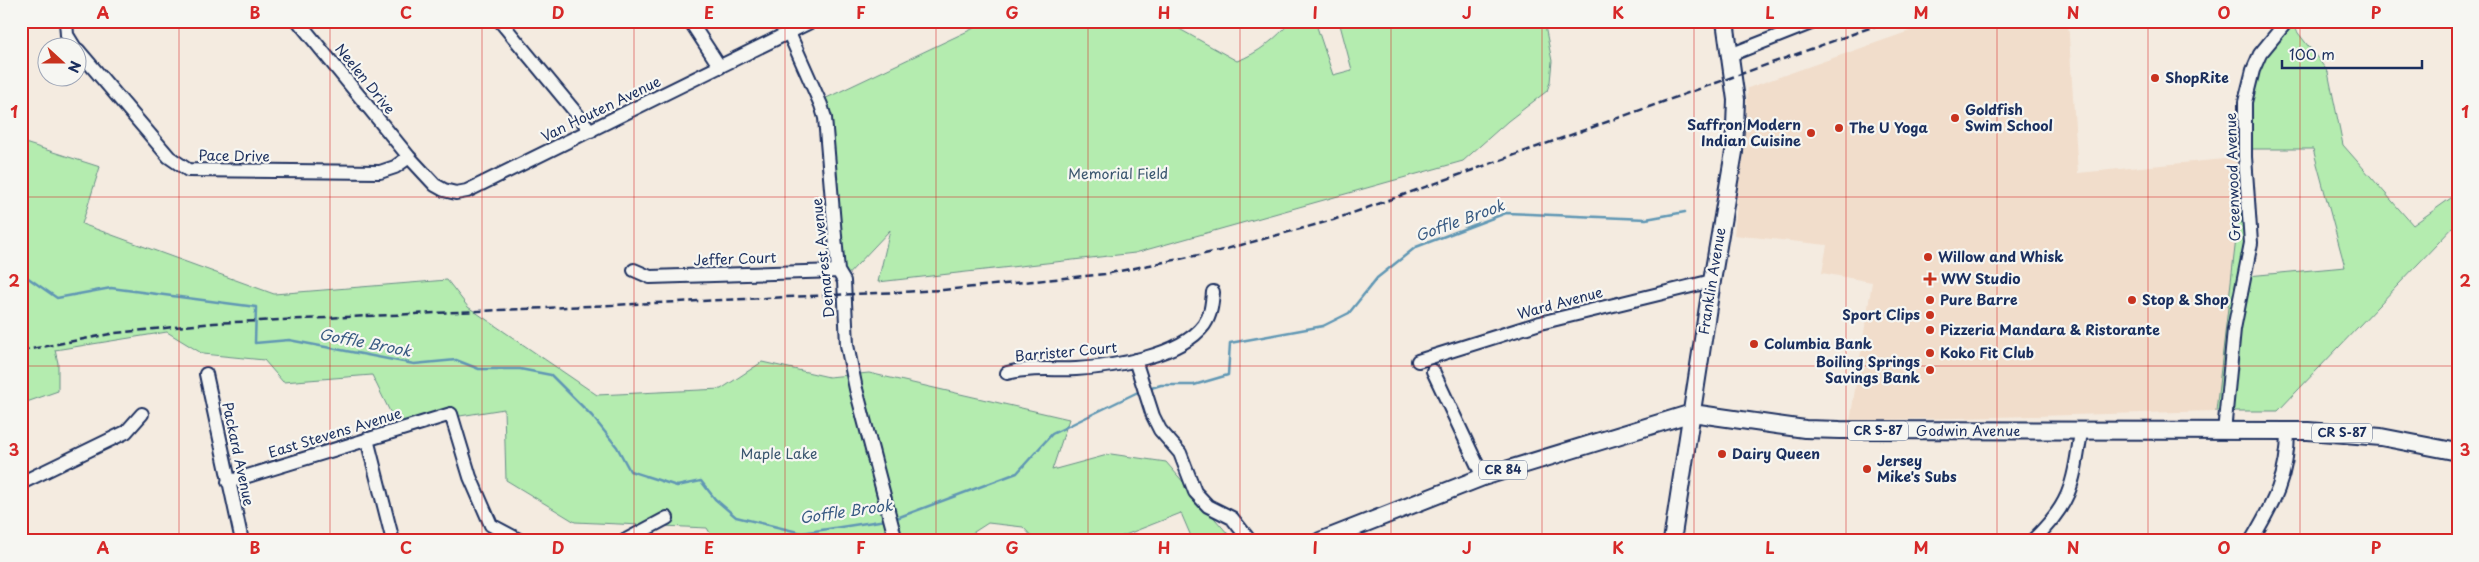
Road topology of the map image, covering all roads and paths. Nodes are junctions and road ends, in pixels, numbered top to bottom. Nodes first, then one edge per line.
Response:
1 (298, 21) edge
2 (500, 21) edge
3 (690, 21) edge
4 (812, 21) edge
5 (1725, 21) edge
6 (1816, 21) edge
7 (2287, 21) edge
8 (65, 22) edge
9 (789, 33) junction
10 (69, 38) edge
11 (1730, 54) junction
12 (88, 63) edge
13 (720, 67) junction
14 (591, 131) junction
15 (409, 157) junction
16 (634, 270) dead end
17 (838, 271) junction
18 (1712, 281) junction
19 (1213, 292) dead end
20 (1135, 360) junction
21 (1418, 361) dead end
22 (1433, 371) dead end
23 (1007, 373) dead end
24 (206, 374) dead end
25 (1692, 413) junction
26 (142, 414) dead end
27 (2288, 431) junction
28 (2081, 432) junction
29 (2224, 432) junction
30 (367, 439) junction
31 (2458, 452) edge
32 (1483, 477) junction
33 (228, 482) junction
34 (21, 484) edge
35 (667, 518) dead end
36 (242, 541) edge
37 (393, 541) edge
38 (521, 541) edge
39 (624, 541) edge
40 (896, 541) edge
41 (1250, 541) edge
42 (1320, 541) edge
43 (1672, 541) edge
44 (2032, 541) edge
45 (2251, 541) edge

1 - 15 street, Neelen Drive
2 - 14 street
3 - 13 street
4 - 9 street, Van Houten Avenue
5 - 11 main road, Franklin Avenue
6 - 11 street
7 - 29 street, Greenwood Avenue
8 - 10 street, Pace Drive
9 - 13 street, Van Houten Avenue
9 - 17 street, Demarest Avenue
11 - 18 main road, Franklin Avenue
12 - 15 street, Pace Drive
13 - 14 street, Van Houten Avenue
14 - 15 street, Van Houten Avenue
16 - 17 street, Jeffer Court
17 - 40 street, Demarest Avenue
18 - 21 street, Ward Avenue
18 - 25 main road, Franklin Avenue
19 - 20 street, Barrister Court
20 - 23 street, Barrister Court
20 - 41 street
22 - 32 street
24 - 33 street, Packard Avenue
25 - 28 main road, Godwin Avenue / CR S-87
25 - 32 main road, Godwin Avenue / CR 84
25 - 43 main road, Franklin Avenue
26 - 34 street
27 - 29 main road, Godwin Avenue / CR S-87
27 - 31 main road, Godwin Avenue / CR S-87
27 - 45 street
28 - 29 main road, Godwin Avenue / CR S-87
28 - 44 street
30 - 33 street, East Stevens Avenue
30 - 37 street
30 - 38 street, East Stevens Avenue
32 - 42 main road, Godwin Avenue / CR 84
33 - 36 street, Packard Avenue
35 - 39 street

